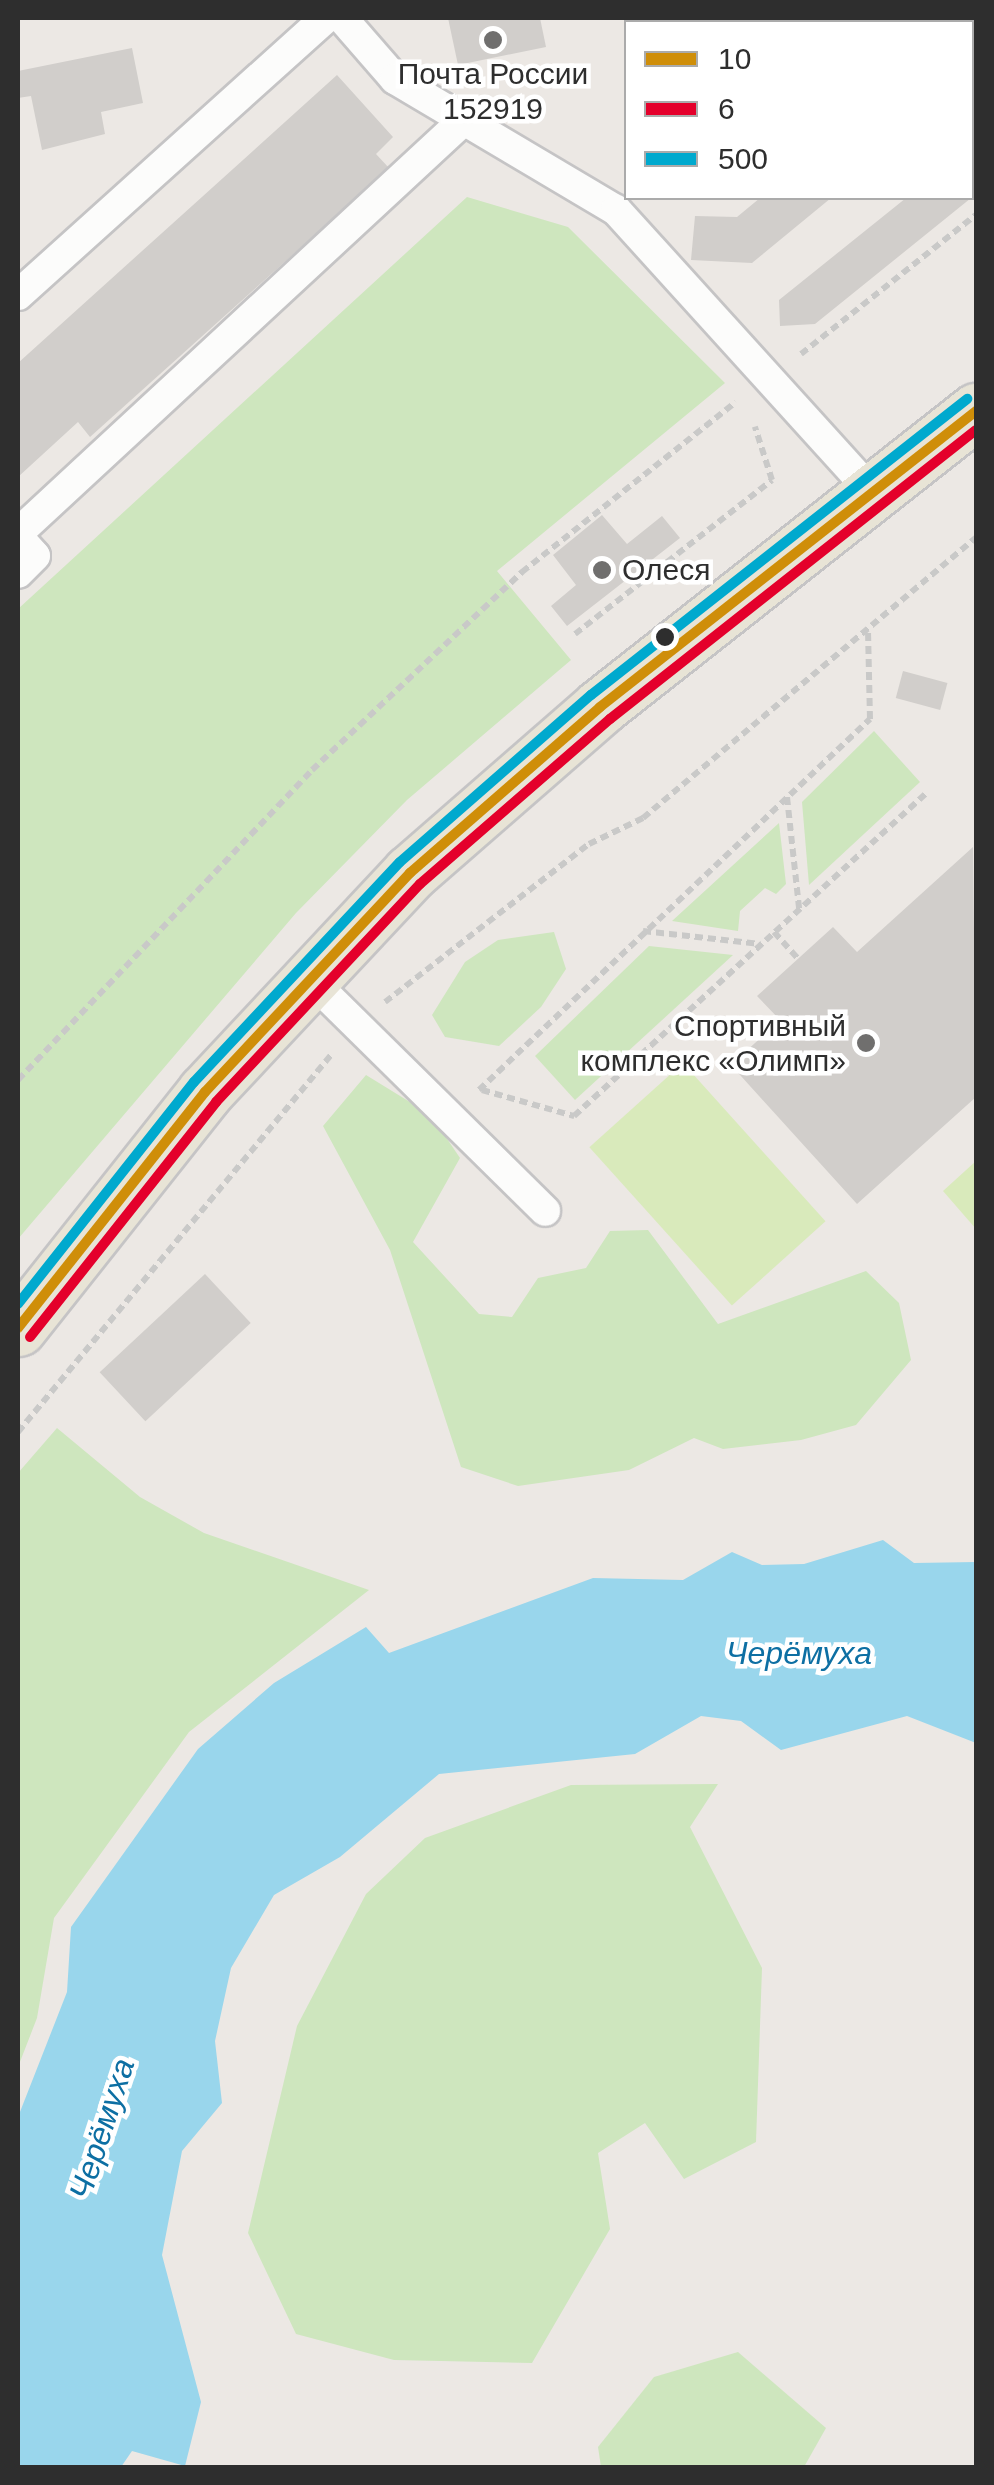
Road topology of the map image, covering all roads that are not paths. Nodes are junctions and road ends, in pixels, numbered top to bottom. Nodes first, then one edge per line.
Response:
1 (326, 18) edge
2 (342, 18) edge
3 (466, 118) junction
4 (18, 295) edge
5 (976, 411) edge
6 (872, 492) junction
7 (18, 535) edge
8 (18, 573) edge
9 (308, 977) junction
10 (545, 1211) dead end
11 (18, 1328) edge

1 - 4 lane
2 - 3 lane
3 - 6 lane
3 - 7 lane
5 - 6 main road
6 - 9 main road
7 - 8 lane
9 - 10 lane
9 - 11 main road

